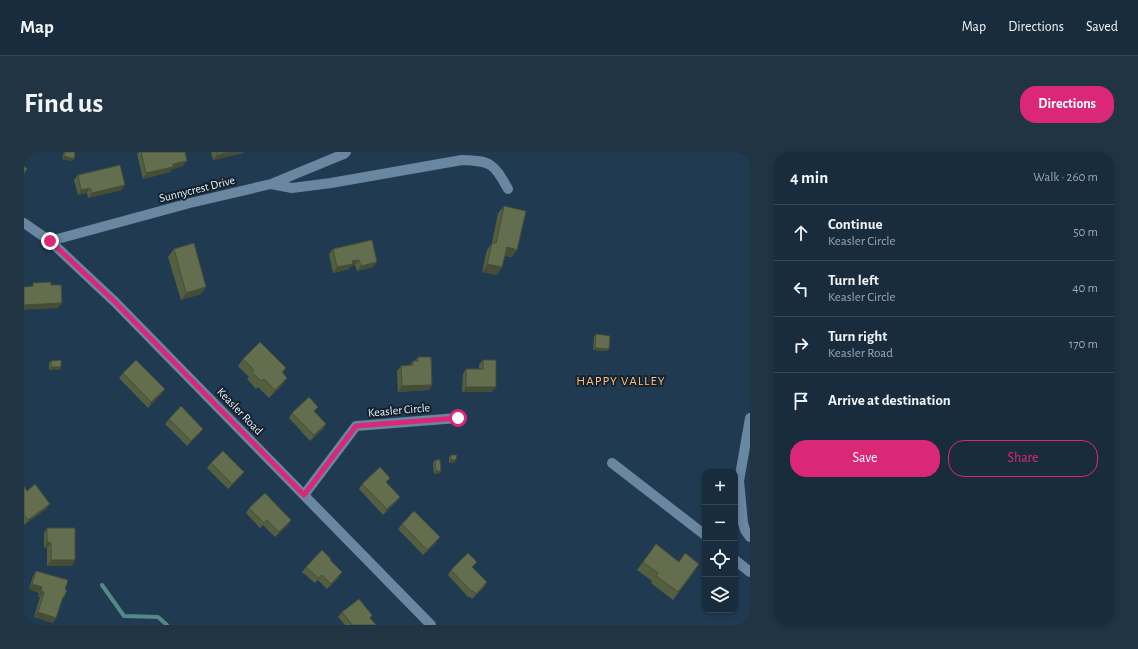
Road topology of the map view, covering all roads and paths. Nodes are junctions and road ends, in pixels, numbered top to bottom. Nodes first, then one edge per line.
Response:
1 (346, 152) edge
2 (271, 184) junction
3 (508, 188) dead end
4 (24, 223) edge
5 (50, 241) junction
6 (458, 418) dead end
7 (750, 418) edge
8 (612, 463) dead end
9 (304, 495) junction
10 (702, 533) edge
11 (750, 536) edge
12 (738, 562) edge
13 (750, 572) edge
14 (431, 625) edge

1 - 2 street, Sunnycrest Drive
2 - 3 street
2 - 5 street, Sunnycrest Drive
4 - 5 street, Keasler Road
5 - 9 street, Keasler Road
6 - 9 street, Keasler Circle
7 - 11 street
8 - 10 street
9 - 14 street, Keasler Road
12 - 13 street

